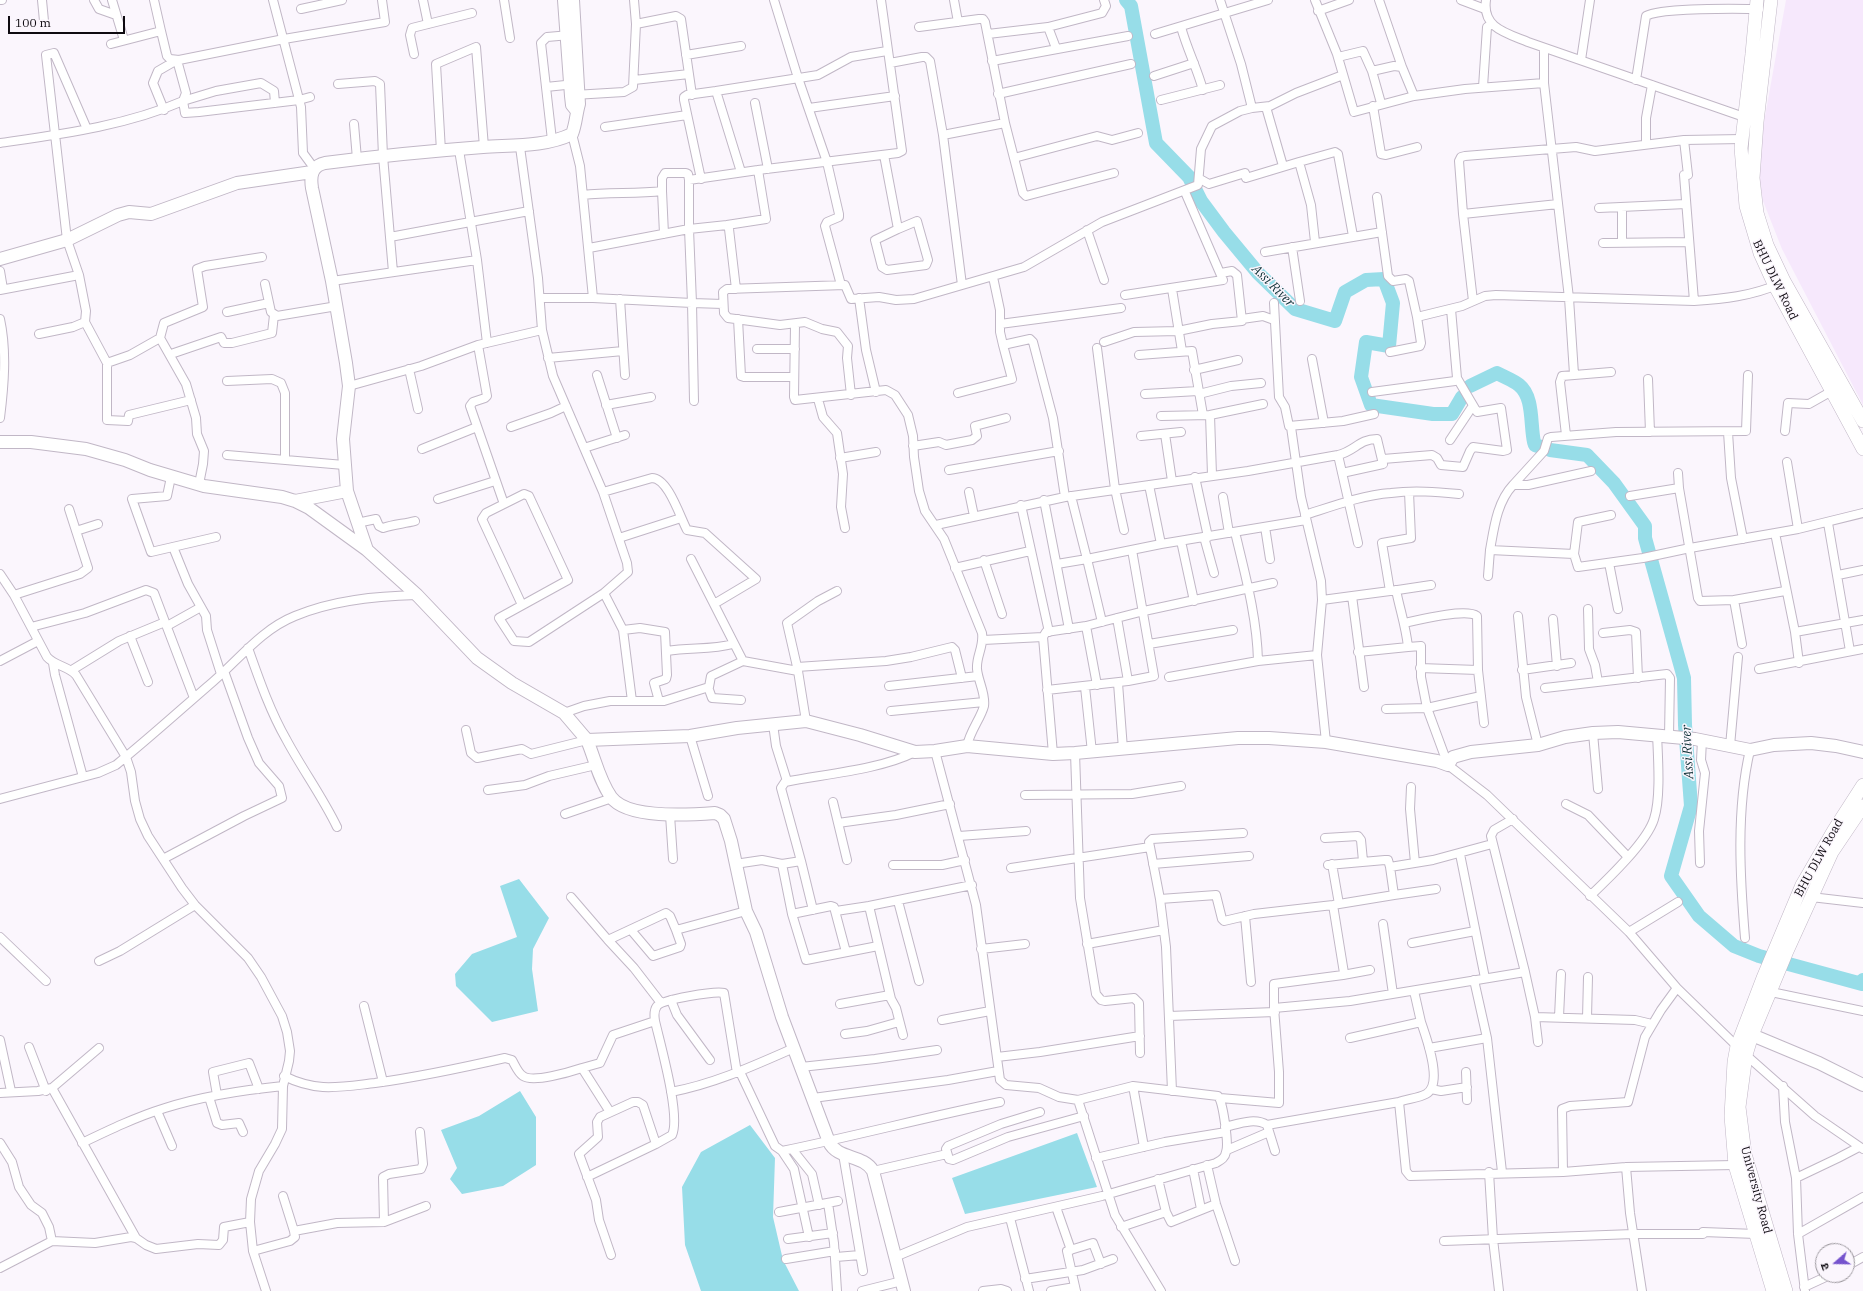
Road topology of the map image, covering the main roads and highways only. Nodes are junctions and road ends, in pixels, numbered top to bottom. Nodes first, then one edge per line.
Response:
1 (1756, 4) edge
2 (1770, 4) edge
3 (1751, 120) junction
4 (1780, 283) junction
5 (1863, 421) edge
6 (1863, 449) edge
7 (1863, 785) edge
8 (1863, 806) edge
9 (1787, 951) joint
10 (1769, 979) junction
11 (1742, 1050) junction
12 (1773, 1291) edge
13 (1786, 1291) edge

1 - 3 main road, BHU DLW Road
2 - 3 main road, BHU DLW Road
3 - 4 main road, BHU DLW Road
3 - 4 main road, BHU DLW Road
4 - 5 main road, BHU DLW Road
4 - 6 main road, BHU DLW Road
7 - 10 main road, BHU DLW Road
8 - 9 main road, BHU DLW Road
9 - 10 main road, University Road
10 - 11 main road
10 - 11 main road, University Road
11 - 12 main road
11 - 13 main road, University Road

